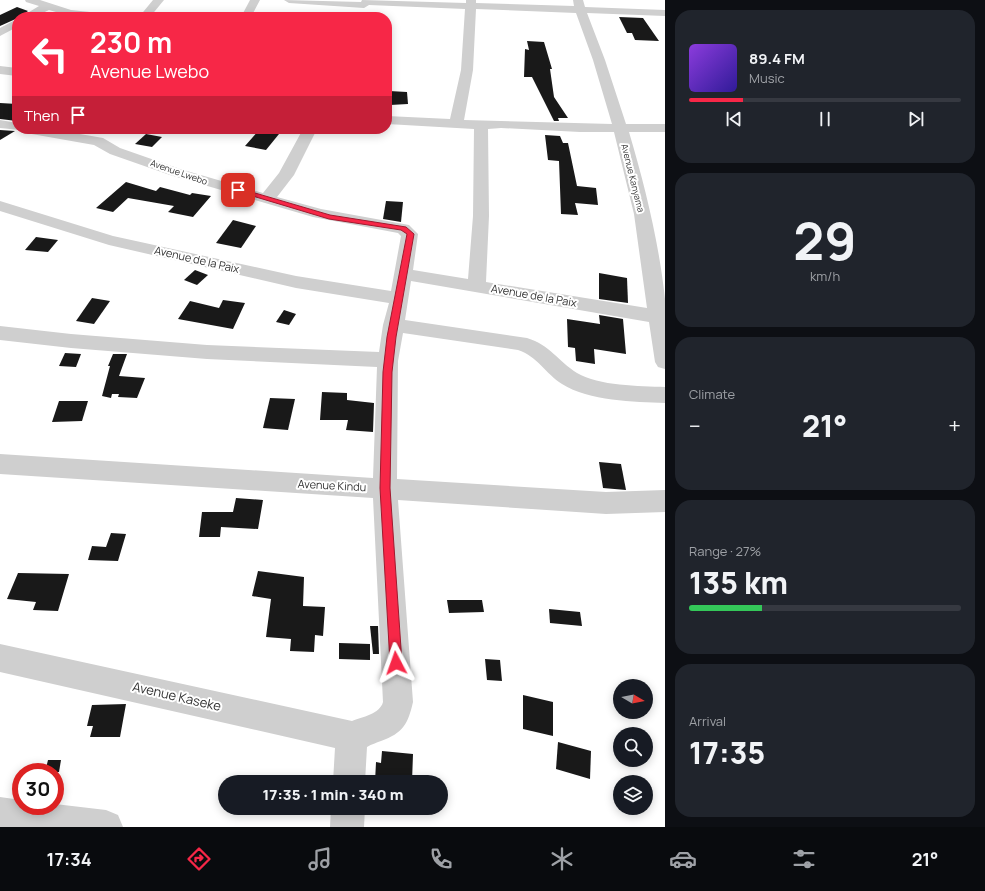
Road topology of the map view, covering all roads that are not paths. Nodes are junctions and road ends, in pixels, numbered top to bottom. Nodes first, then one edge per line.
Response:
1 (30, 0) edge
2 (159, 0) edge
3 (255, 0) edge
4 (289, 0) edge
5 (366, 2) edge
6 (46, 3) edge
7 (472, 3) edge
8 (579, 5) edge
9 (33, 12) edge
10 (68, 12) edge
11 (148, 12) edge
12 (249, 12) edge
13 (361, 12) edge
14 (665, 13) edge
15 (12, 25) edge
16 (0, 33) edge
17 (0, 70) edge
18 (12, 71) edge
19 (392, 120) edge
20 (0, 124) edge
21 (456, 124) junction
22 (480, 125) junction
23 (12, 126) edge
24 (619, 126) junction
25 (665, 128) edge
26 (56, 134) edge
27 (307, 134) edge
28 (267, 198) junction
29 (0, 206) edge
30 (403, 274) junction
31 (477, 285) junction
32 (398, 298) junction
33 (661, 317) edge
34 (394, 325) junction
35 (0, 333) edge
36 (388, 361) junction
37 (665, 362) edge
38 (665, 395) edge
39 (0, 464) edge
40 (385, 488) junction
41 (665, 501) edge
42 (0, 658) edge
43 (354, 737) junction
44 (349, 775) edge
45 (0, 814) edge
46 (348, 815) edge
47 (106, 827) edge
48 (347, 827) edge

1 - 6 street
2 - 11 street
3 - 12 street
4 - 5 street
5 - 7 street
5 - 13 street
6 - 9 street
6 - 10 street
7 - 8 street
7 - 21 street
8 - 14 street
8 - 24 street, Avenue Kanyama
15 - 16 street
17 - 18 street
19 - 21 street
20 - 23 street
21 - 22 street
22 - 24 street
22 - 31 street
24 - 25 street
24 - 33 street, Avenue Kanyama
26 - 28 street, Avenue Lwebo
27 - 28 street
28 - 30 street, Avenue Lwebo
29 - 32 street, Avenue de la Paix
30 - 31 street, Avenue de la Paix
30 - 32 street
31 - 33 street, Avenue de la Paix
32 - 34 street
33 - 37 street, Avenue Kanyama
34 - 36 street
34 - 38 street
35 - 36 street
36 - 40 street
39 - 40 street, Avenue Kindu
40 - 41 street, Avenue Kindu
40 - 43 street
42 - 43 street, Avenue Kaseke
43 - 44 street
45 - 47 street
46 - 48 street

